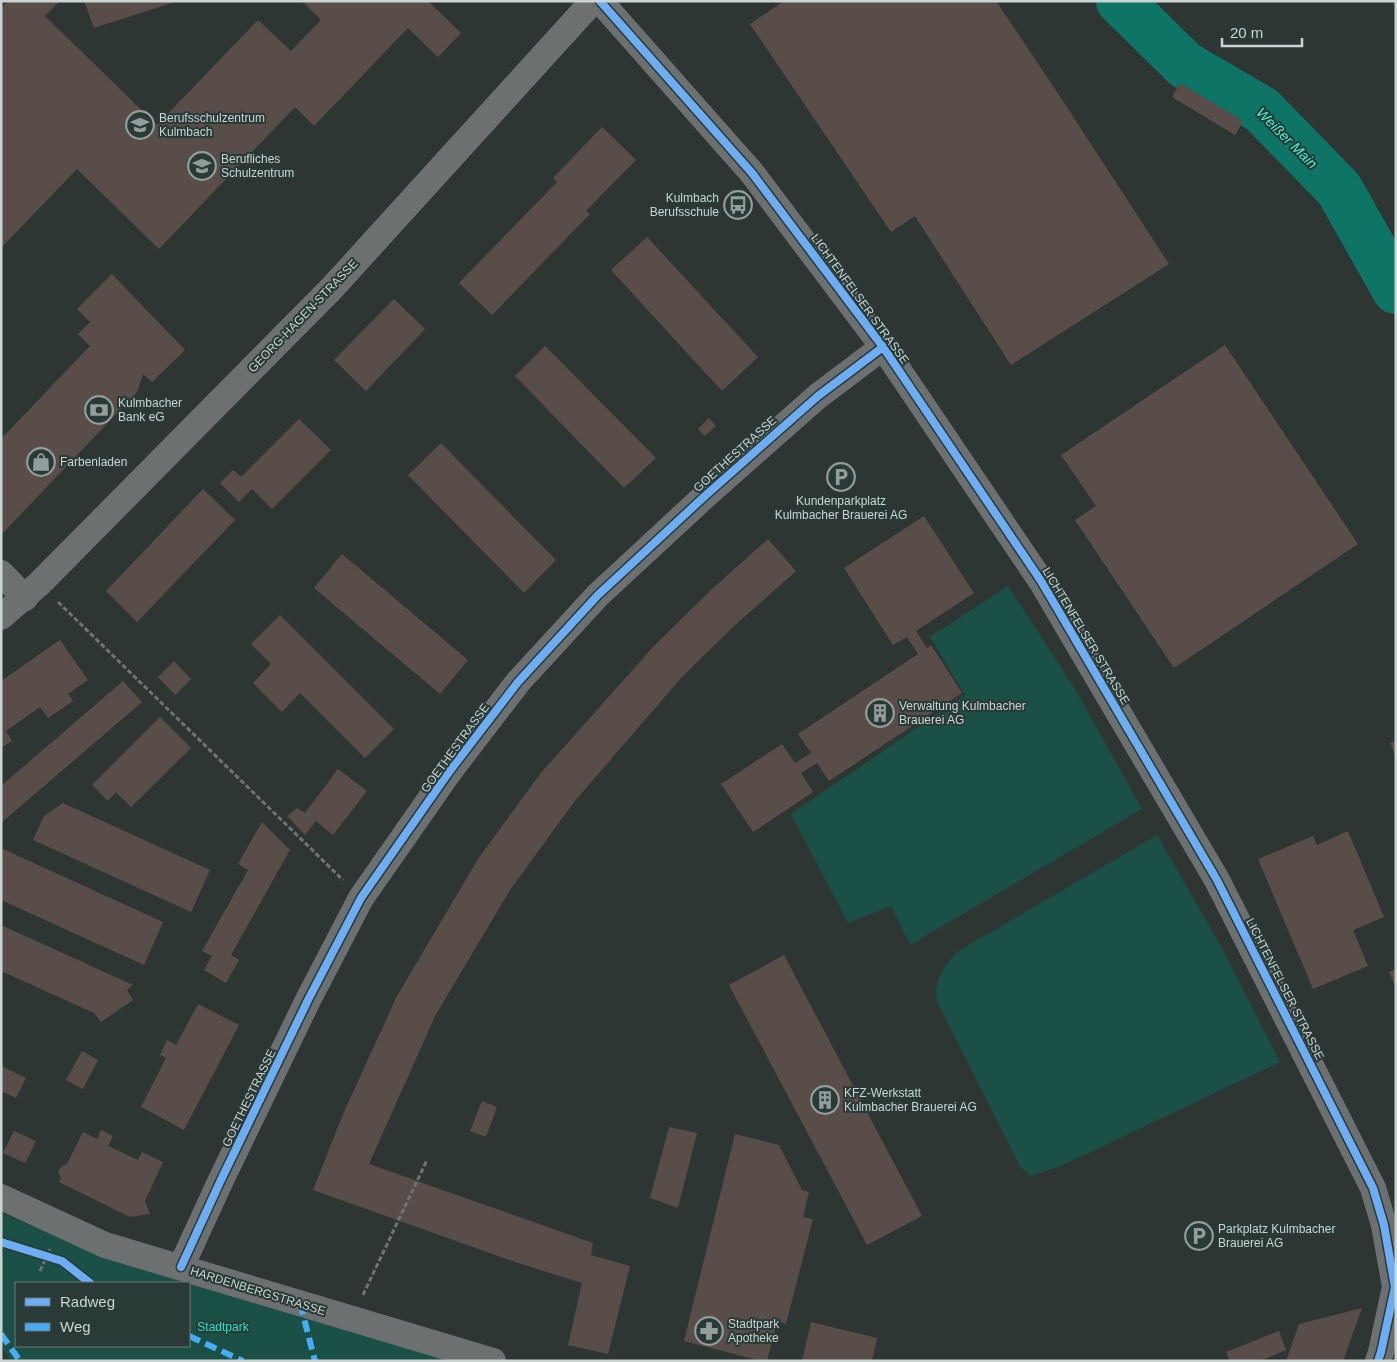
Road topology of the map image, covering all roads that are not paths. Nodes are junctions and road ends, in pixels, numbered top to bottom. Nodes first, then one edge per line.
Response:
1 (593, 1) edge
2 (600, 1) edge
3 (883, 347) junction
4 (1, 574) edge
5 (32, 591) junction
6 (1, 617) edge
7 (1, 1197) edge
8 (181, 1267) junction
9 (493, 1361) edge
10 (1378, 1361) edge

1 - 5 street, GEORG-HAGEN-STRASSE
2 - 3 street, LICHTENFELSER STRASSE
3 - 8 street, GOETHESTRASSE
3 - 10 street, LICHTENFELSER STRASSE
4 - 5 street
5 - 6 street, GEORG-HAGEN-STRASSE
7 - 8 street, HARDENBERGSTRASSE
8 - 9 street, HARDENBERGSTRASSE

